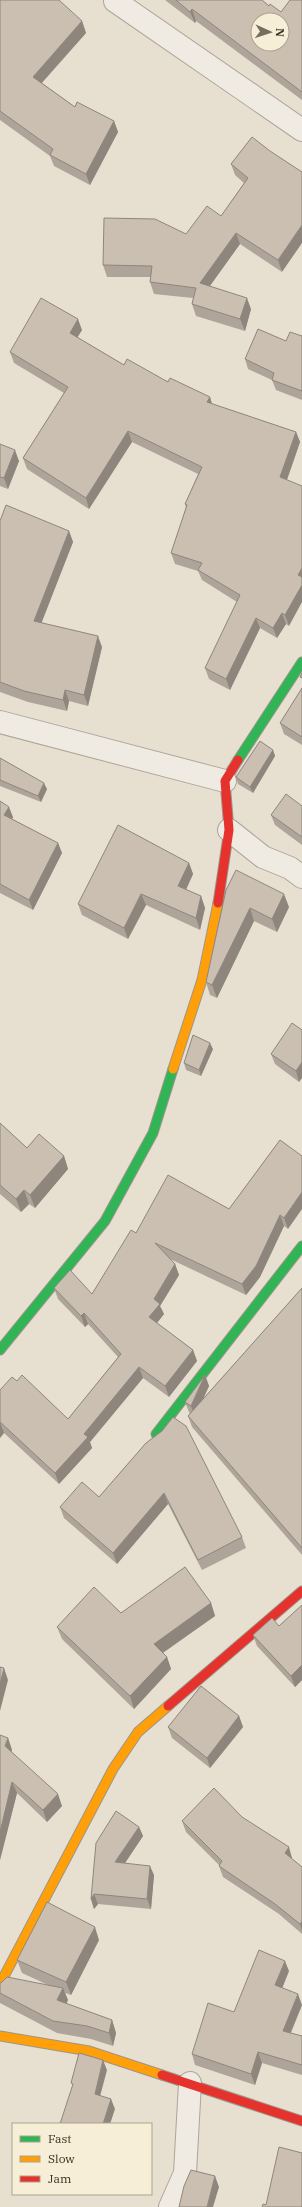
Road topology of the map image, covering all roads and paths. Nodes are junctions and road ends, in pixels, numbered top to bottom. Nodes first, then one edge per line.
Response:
1 (115, 1) edge
2 (302, 130) edge
3 (302, 662) edge
4 (0, 722) edge
5 (225, 781) junction
6 (229, 830) junction
7 (302, 877) edge
8 (302, 1246) edge
9 (0, 1350) edge
10 (156, 1434) edge
11 (302, 1591) edge
12 (0, 1984) edge
13 (0, 2036) edge
14 (190, 2083) junction
15 (302, 2121) edge
16 (170, 2207) edge

1 - 2 street
3 - 5 street
4 - 5 street
5 - 6 street
6 - 7 street
6 - 9 street
8 - 10 street
11 - 12 street
13 - 14 street
14 - 15 street
14 - 16 street

